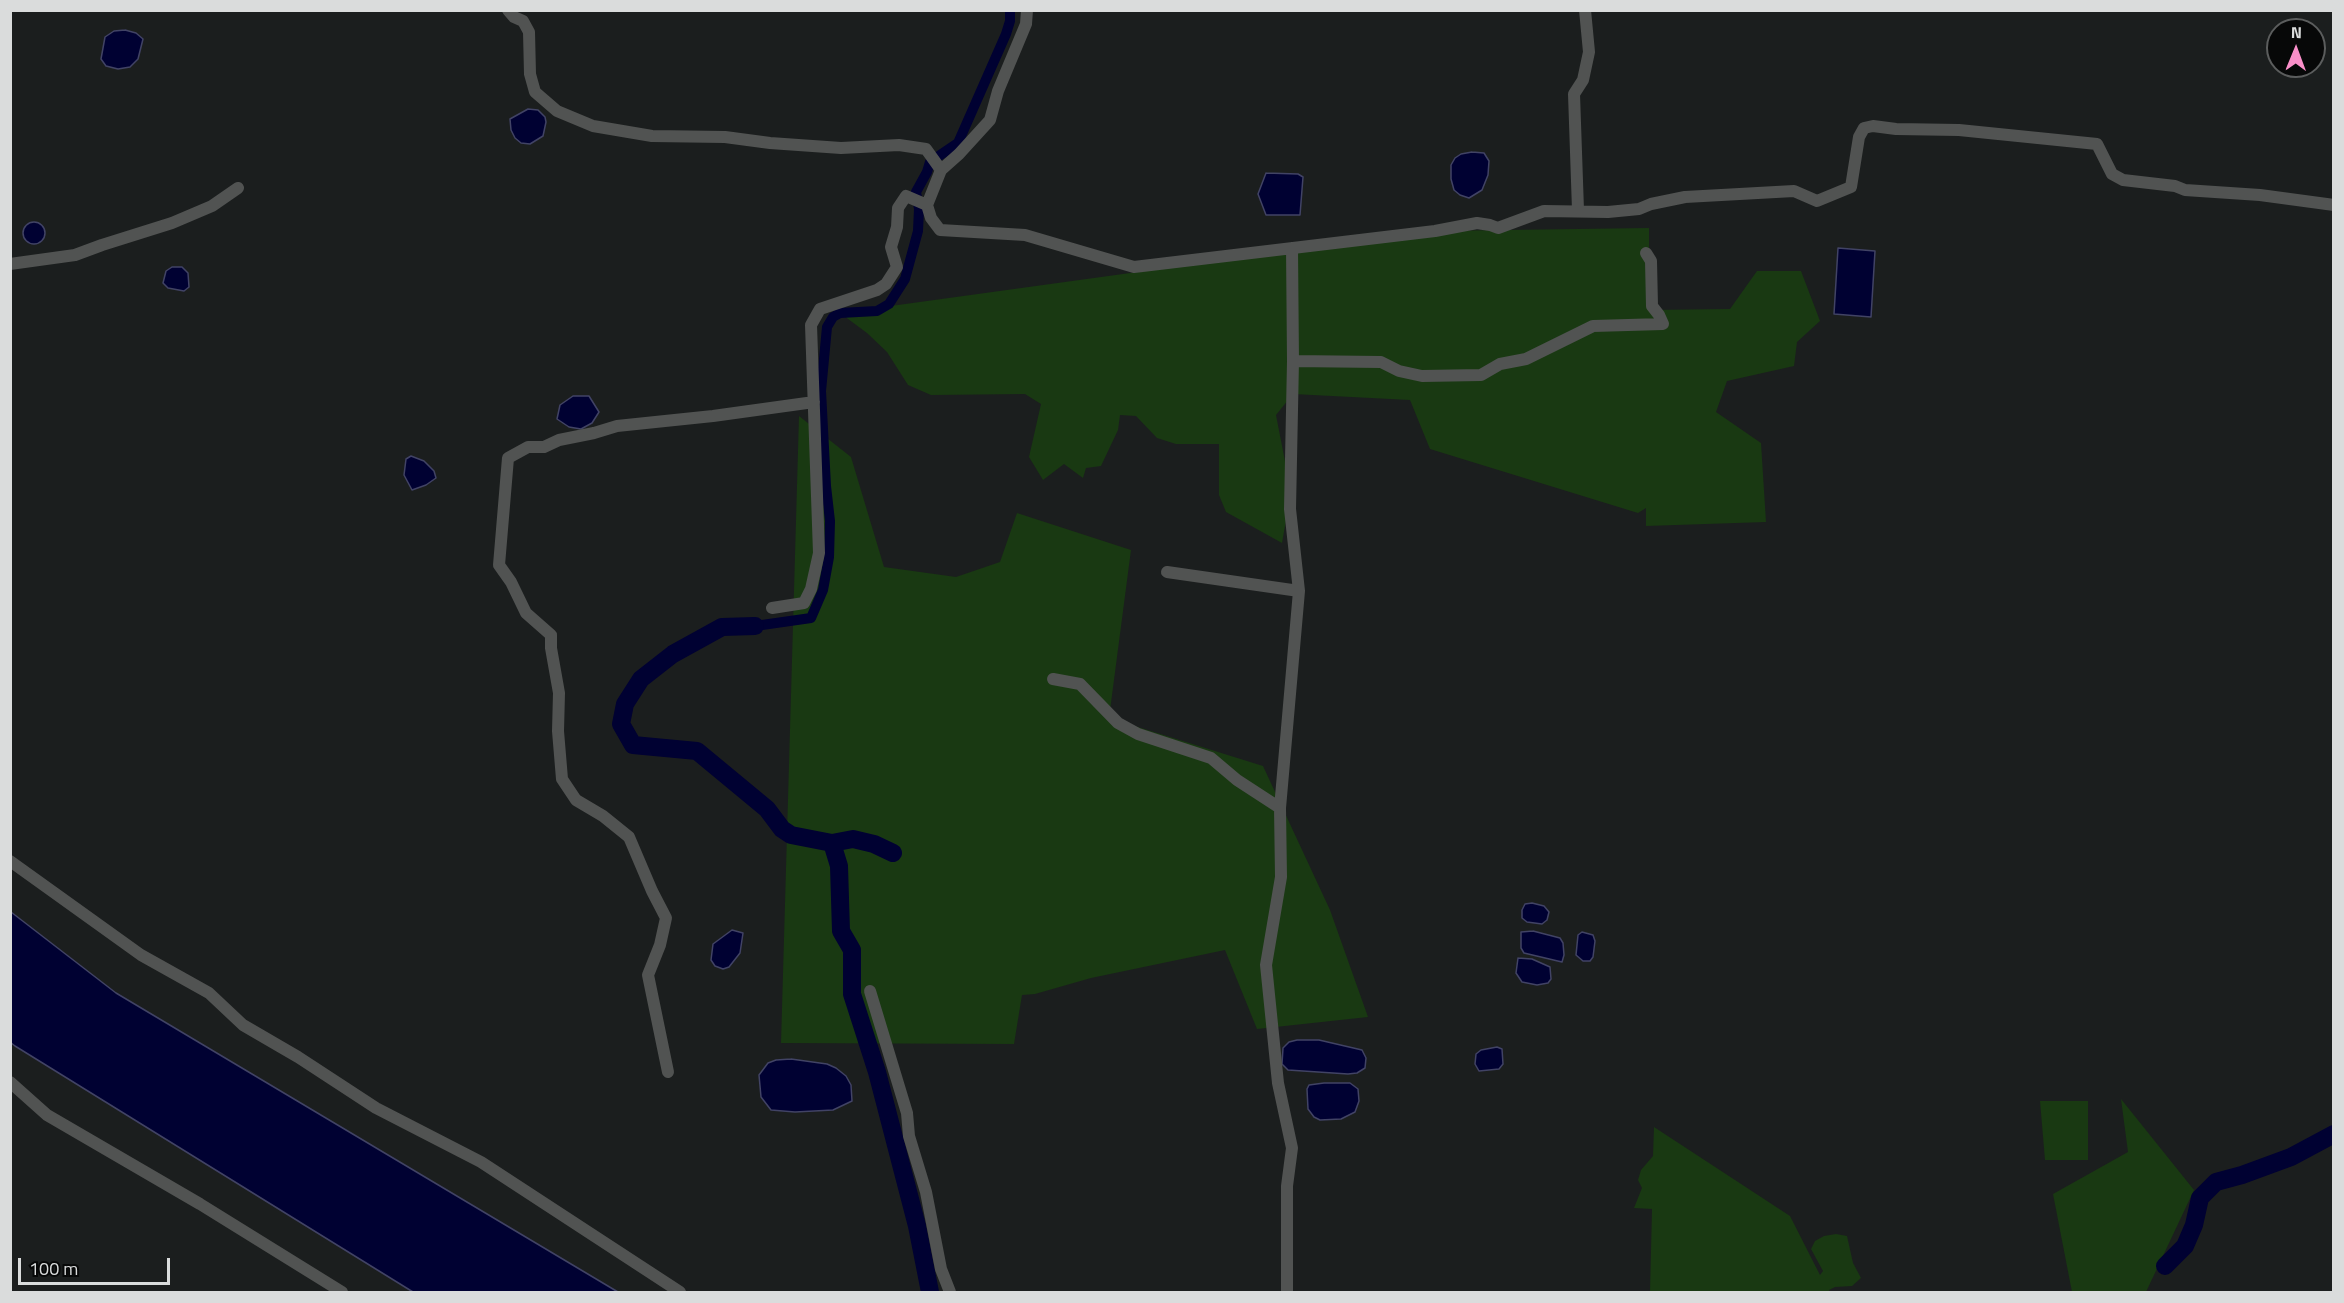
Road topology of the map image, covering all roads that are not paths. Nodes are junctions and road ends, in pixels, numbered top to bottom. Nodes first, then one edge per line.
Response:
1 (508, 10) edge
2 (1027, 10) edge
3 (1585, 10) edge
4 (941, 170) junction
5 (238, 188) dead end
6 (927, 205) junction
7 (2334, 205) edge
8 (1578, 210) junction
9 (1292, 248) junction
10 (1646, 253) dead end
11 (10, 264) edge
12 (1293, 361) junction
13 (814, 402) junction
14 (1167, 572) dead end
15 (1299, 591) junction
16 (772, 608) dead end
17 (1053, 679) dead end
18 (1280, 808) junction
19 (10, 861) edge
20 (870, 991) dead end
21 (668, 1072) dead end
22 (10, 1082) edge
23 (342, 1293) edge
24 (680, 1293) edge
25 (950, 1293) edge
26 (1287, 1293) edge

1 - 4 street
2 - 4 street
3 - 8 street
4 - 6 street
5 - 11 street
6 - 9 street
6 - 13 street
7 - 8 street
8 - 9 street
9 - 12 street
10 - 12 street
12 - 15 street
13 - 16 street
13 - 21 street
14 - 15 street
15 - 18 street
17 - 18 street
18 - 26 street
19 - 24 street
20 - 25 street
22 - 23 street

